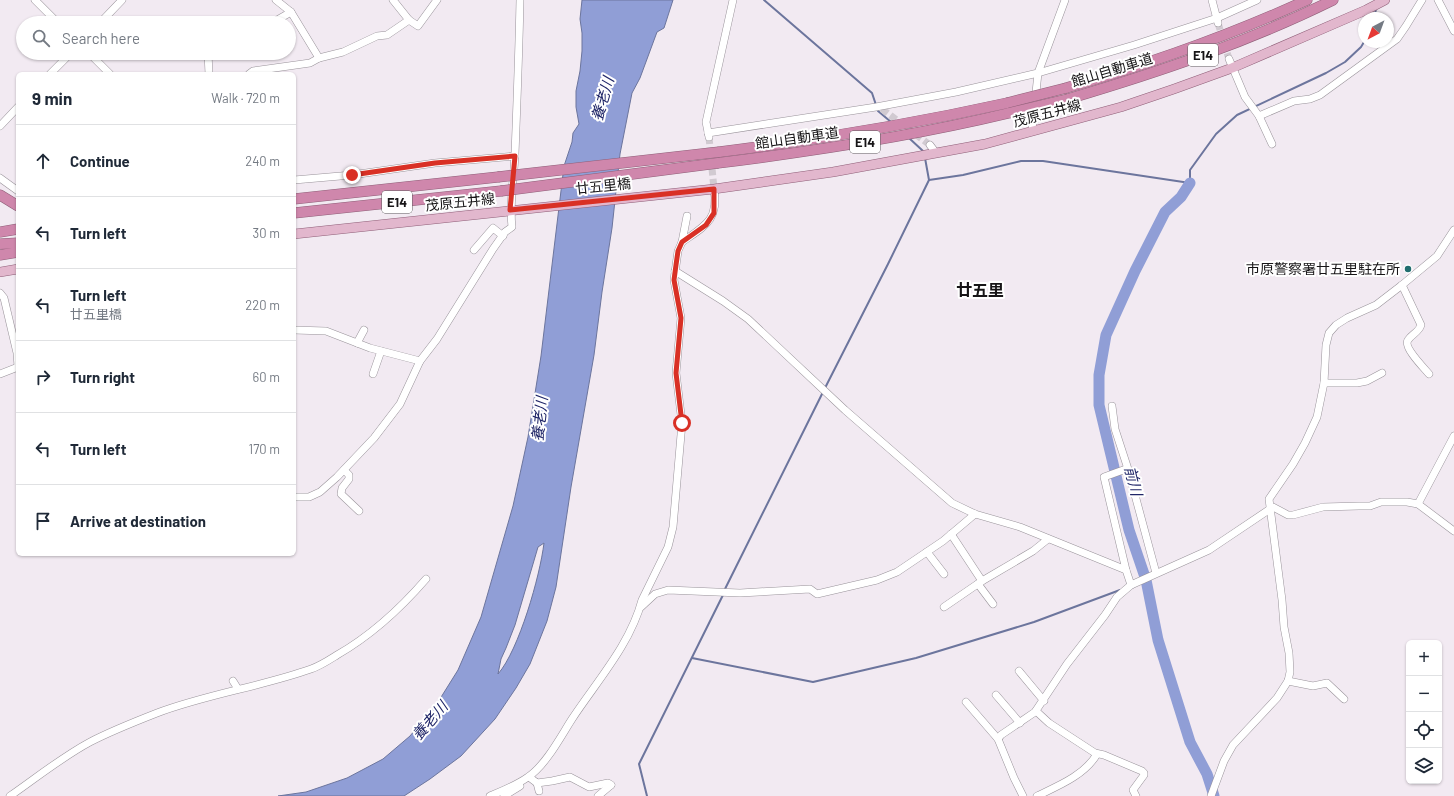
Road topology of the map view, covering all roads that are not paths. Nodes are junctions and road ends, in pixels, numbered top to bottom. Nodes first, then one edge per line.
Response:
1 (34, 0) edge
2 (122, 0) edge
3 (276, 0) edge
4 (393, 0) edge
5 (437, 0) edge
6 (520, 0) edge
7 (733, 0) edge
8 (1065, 0) edge
9 (1212, 0) edge
10 (1257, 0) edge
11 (1308, 0) edge
12 (1333, 0) edge
13 (1385, 0) edge
14 (1422, 0) edge
15 (1438, 0) edge
16 (291, 12) junction
17 (51, 16) edge
18 (107, 16) edge
19 (284, 16) edge
20 (293, 16) edge
21 (296, 20) edge
22 (409, 20) junction
23 (1218, 21) junction
24 (1454, 31) edge
25 (319, 58) junction
26 (64, 60) edge
27 (96, 60) edge
28 (208, 60) edge
29 (1230, 64) junction
30 (276, 71) edge
31 (52, 72) edge
32 (108, 72) edge
33 (209, 72) edge
34 (252, 72) edge
35 (1038, 73) junction
36 (1008, 108) junction
37 (16, 109) edge
38 (1259, 116) junction
39 (0, 126) edge
40 (1032, 132) junction
41 (1272, 144) dead end
42 (930, 146) tunnel mouth
43 (936, 154) junction
44 (515, 156) junction
45 (0, 178) edge
46 (296, 180) edge
47 (714, 189) junction
48 (16, 190) edge
49 (698, 190) joint
50 (0, 195) edge
51 (296, 199) edge
52 (16, 205) edge
53 (510, 210) junction
54 (296, 213) edge
55 (687, 216) dead end
56 (16, 230) edge
57 (1454, 230) edge
58 (0, 232) edge
59 (296, 234) edge
60 (503, 236) junction
61 (682, 242) junction
62 (16, 243) edge
63 (0, 244) edge
64 (474, 250) dead end
65 (16, 252) edge
66 (0, 255) edge
67 (16, 269) edge
68 (675, 271) junction
69 (0, 272) edge
70 (1402, 285) junction
71 (0, 293) edge
72 (296, 330) edge
73 (364, 330) dead end
74 (357, 343) junction
75 (16, 349) edge
76 (381, 351) junction
77 (420, 361) junction
78 (16, 368) edge
79 (1382, 373) dead end
80 (0, 374) edge
81 (372, 374) dead end
82 (1429, 374) dead end
83 (1324, 383) junction
84 (1112, 406) dead end
85 (1454, 436) edge
86 (1126, 469) dead end
87 (344, 470) junction
88 (296, 497) edge
89 (1418, 504) junction
90 (359, 510) dead end
91 (1270, 510) junction
92 (975, 514) junction
93 (1454, 531) edge
94 (951, 534) junction
95 (1048, 539) junction
96 (927, 552) junction
97 (1126, 570) junction
98 (1156, 573) junction
99 (944, 574) dead end
100 (426, 579) dead end
101 (980, 582) junction
102 (1131, 585) junction
103 (993, 604) dead end
104 (944, 607) dead end
105 (640, 609) junction
106 (1019, 671) dead end
107 (233, 681) dead end
108 (1288, 681) junction
109 (238, 689) junction
110 (996, 695) dead end
111 (1344, 699) dead end
112 (1044, 701) junction
113 (966, 702) dead end
114 (1036, 711) junction
115 (1020, 723) junction
116 (998, 739) junction
117 (1097, 754) junction
118 (533, 780) junction
119 (539, 791) dead end
120 (10, 796) edge
121 (490, 796) edge
122 (504, 796) edge
123 (598, 796) edge
124 (1024, 796) edge
125 (1036, 796) edge
126 (1136, 796) edge
127 (1211, 796) edge

1 - 17 street
2 - 18 street
3 - 16 street
4 - 22 street
5 - 22 street
6 - 44 street
7 - 35 street
8 - 35 street
9 - 23 street
10 - 23 street
11 - 36 highway, 館山自動車道 / E14, bridge
12 - 36 highway, 館山自動車道 / E14, bridge
13 - 29 main road, 茂原五井線
14 - 38 street
15 - 24 street
16 - 19 street
16 - 20 street
21 - 25 street
22 - 25 street
23 - 35 street
25 - 30 street
26 - 31 street
27 - 32 street
28 - 33 street
29 - 38 street
29 - 40 main road, 茂原五井線
30 - 34 street
35 - 40 street
36 - 51 highway, 館山自動車道 / E14, bridge
36 - 54 highway, 館山自動車道 / E14, bridge
37 - 39 street
38 - 41 street
40 - 43 main road, 茂原五井線
42 - 43 street
43 - 47 main road, 茂原五井線
44 - 46 street
44 - 53 street
45 - 48 street
47 - 49 main road, 茂原五井線
47 - 61 street
49 - 53 main road, 廿五里橋
50 - 52 highway
53 - 59 main road, 茂原五井線
53 - 60 street
55 - 61 street
56 - 58 highway
57 - 70 street
60 - 64 street
60 - 77 street
61 - 68 street
62 - 63 highway
65 - 66 highway
67 - 69 main road
68 - 92 street
68 - 105 street
70 - 82 street
70 - 83 street
71 - 75 street
72 - 74 street
73 - 74 street
74 - 76 street
76 - 77 street
76 - 81 street
77 - 87 street
78 - 80 street
79 - 83 street
83 - 91 street
84 - 98 street
85 - 89 street
86 - 97 street
87 - 88 street
87 - 90 street
89 - 91 street
89 - 93 street
91 - 98 street
91 - 108 street
92 - 94 street
92 - 95 street
94 - 96 street
94 - 101 street
95 - 97 street
95 - 101 street
96 - 99 street
96 - 105 street
97 - 102 street
98 - 102 street
100 - 109 street
101 - 103 street
101 - 104 street
102 - 112 street
105 - 118 street
106 - 112 street
107 - 109 street
108 - 111 street
108 - 127 street
109 - 120 street
110 - 115 street
112 - 114 street
113 - 116 street
114 - 115 street
114 - 117 street
115 - 116 street
116 - 124 street
117 - 125 street
117 - 126 street
118 - 119 street
118 - 121 street
118 - 122 street
118 - 123 street

